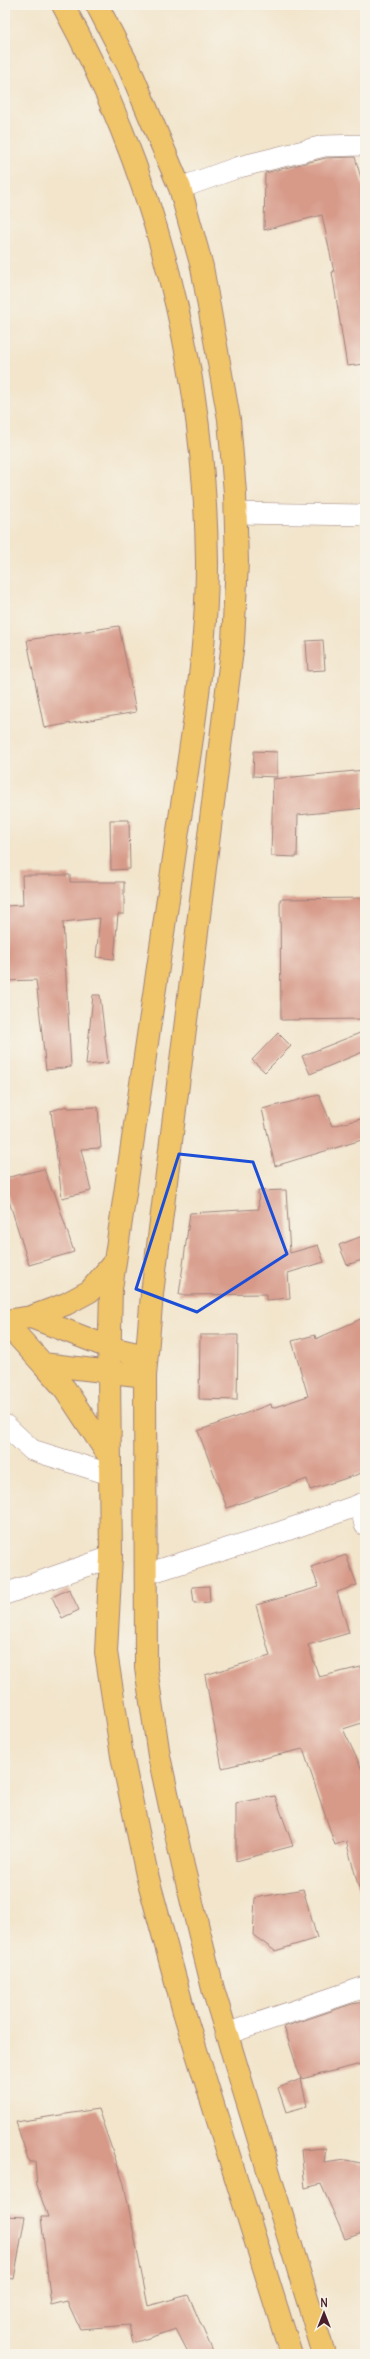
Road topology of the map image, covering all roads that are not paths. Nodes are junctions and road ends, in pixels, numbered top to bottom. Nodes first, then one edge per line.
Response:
1 (63, 5) edge
2 (97, 5) edge
3 (365, 145) edge
4 (180, 188) junction
5 (236, 513) junction
6 (365, 515) edge
7 (115, 1261) junction
8 (31, 1317) junction
9 (5, 1322) edge
10 (111, 1348) junction
11 (43, 1364) junction
12 (145, 1366) junction
13 (109, 1373) junction
14 (5, 1425) edge
15 (109, 1465) junction
16 (362, 1504) edge
17 (365, 1525) edge
18 (111, 1557) junction
19 (146, 1574) junction
20 (5, 1594) edge
21 (365, 1987) edge
22 (226, 2034) junction
23 (291, 2354) edge
24 (324, 2354) edge

1 - 7 main road
2 - 4 main road
3 - 4 street
4 - 5 main road
5 - 6 street
5 - 12 main road
7 - 8 main road
7 - 10 main road
8 - 9 main road
8 - 10 main road
9 - 11 main road
10 - 12 main road
10 - 13 main road
11 - 13 main road
11 - 15 main road
12 - 13 main road
12 - 19 main road
13 - 15 main road
14 - 15 street
15 - 18 main road
16 - 17 street
16 - 19 street
18 - 20 street
18 - 23 main road
19 - 22 main road
21 - 22 street
22 - 24 main road

